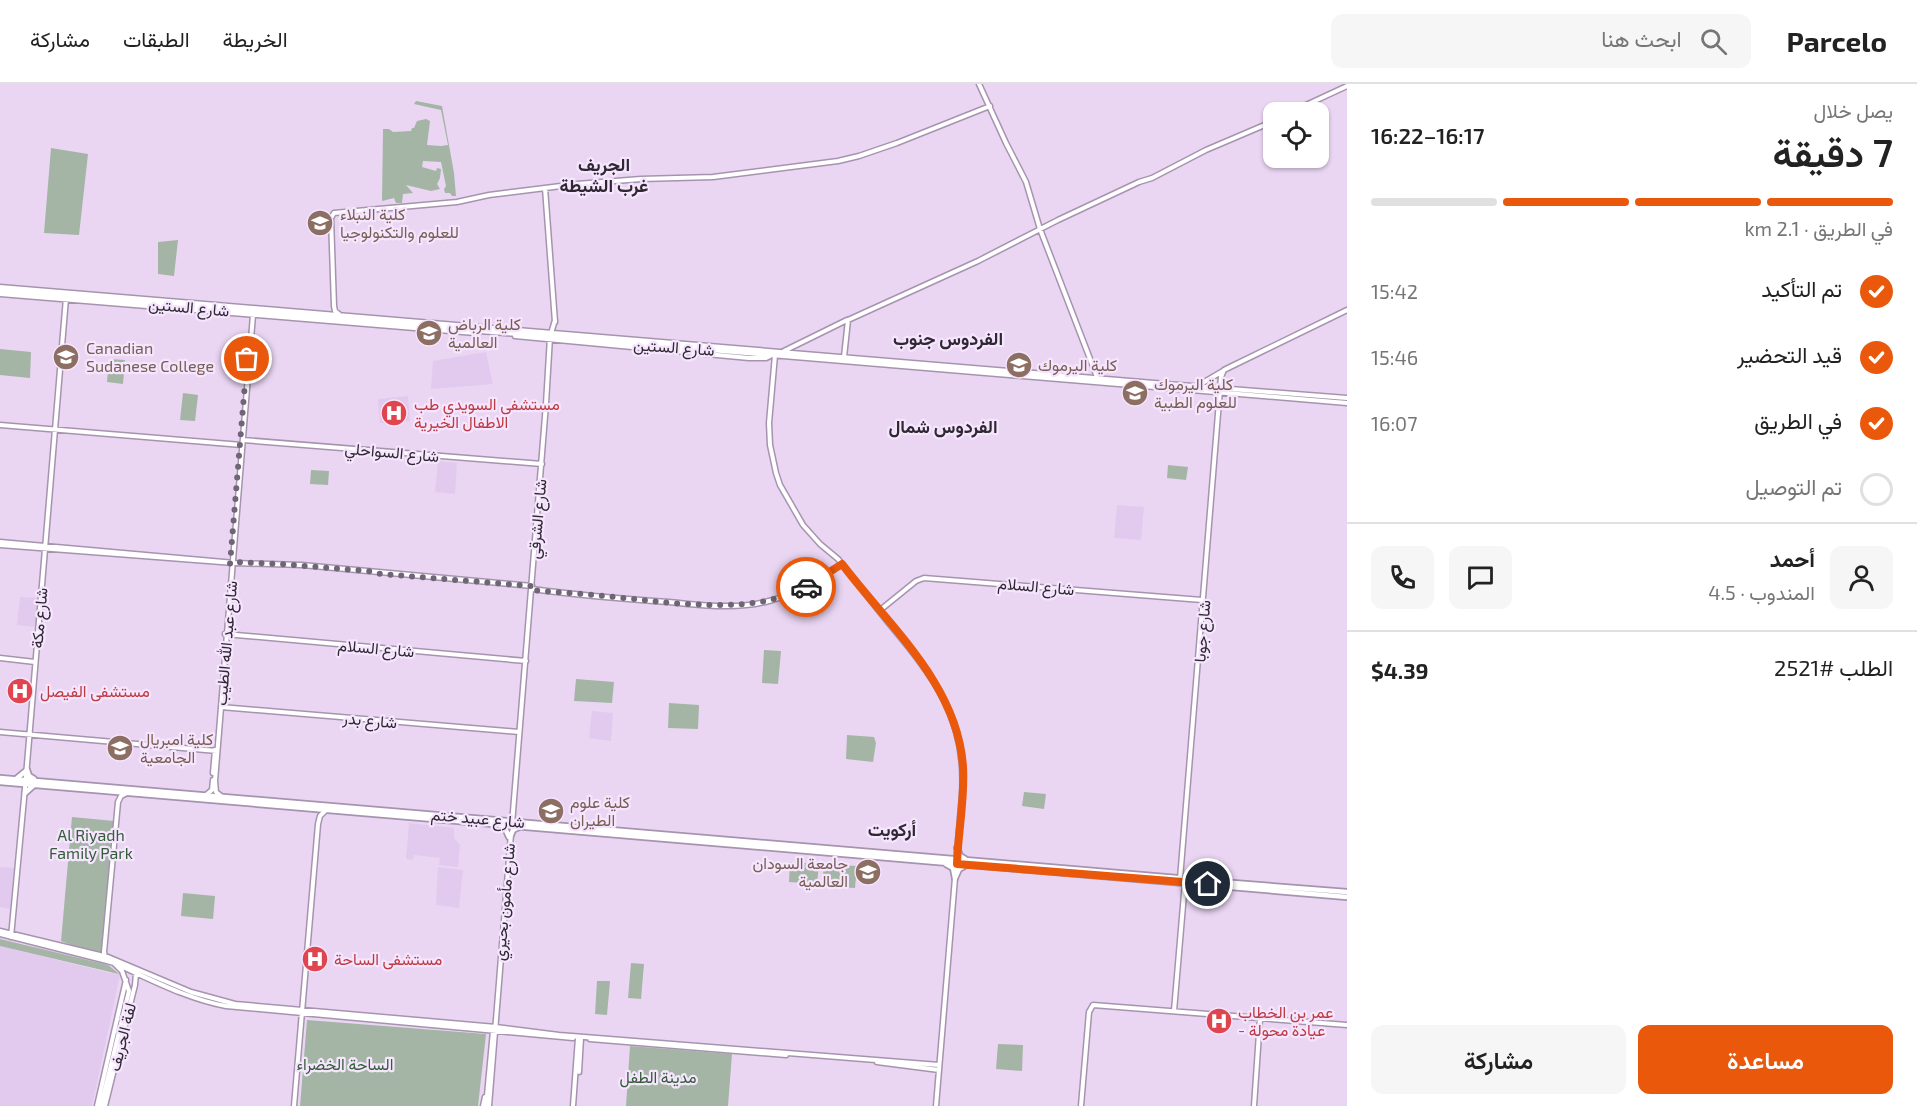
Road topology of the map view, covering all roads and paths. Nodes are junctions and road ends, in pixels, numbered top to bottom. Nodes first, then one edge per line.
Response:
1 (979, 84) edge
2 (1347, 86) edge
3 (1313, 102) edge
4 (990, 106) junction
5 (1263, 126) edge
6 (545, 188) junction
7 (1040, 229) junction
8 (0, 291) edge
9 (66, 296) junction
10 (162, 302) junction
11 (119, 303) junction
12 (334, 306) junction
13 (210, 310) junction
14 (1347, 310) edge
15 (252, 312) junction
16 (328, 314) junction
17 (339, 314) junction
18 (312, 318) junction
19 (555, 320) junction
20 (848, 320) junction
21 (566, 334) junction
22 (552, 340) junction
23 (784, 352) junction
24 (725, 354) junction
25 (775, 354) junction
26 (844, 357) junction
27 (764, 358) junction
28 (893, 363) junction
29 (1224, 370) junction
30 (1097, 377) junction
31 (771, 381) junction
32 (1198, 385) junction
33 (1220, 389) junction
34 (771, 390) junction
35 (1344, 400) edge
36 (0, 425) edge
37 (55, 431) junction
38 (64, 431) junction
39 (54, 436) junction
40 (242, 443) junction
41 (542, 464) junction
42 (0, 543) edge
43 (44, 547) junction
44 (232, 563) junction
45 (842, 564) junction
46 (532, 588) junction
47 (1203, 600) junction
48 (879, 611) junction
49 (226, 634) junction
50 (0, 658) edge
51 (526, 661) junction
52 (35, 662) junction
53 (220, 707) junction
54 (0, 732) edge
55 (519, 732) junction
56 (30, 734) junction
57 (216, 751) junction
58 (27, 770) junction
59 (16, 779) junction
60 (0, 780) edge
61 (26, 782) junction
62 (36, 783) junction
63 (112, 791) junction
64 (128, 792) junction
65 (25, 793) junction
66 (166, 794) junction
67 (173, 794) junction
68 (206, 795) junction
69 (221, 796) junction
70 (118, 802) junction
71 (310, 807) junction
72 (328, 809) junction
73 (318, 820) junction
74 (512, 820) junction
75 (498, 824) junction
76 (521, 824) junction
77 (510, 836) junction
78 (957, 848) junction
79 (945, 861) junction
80 (974, 861) junction
81 (957, 862) junction
82 (967, 864) junction
83 (1121, 876) junction
84 (955, 878) junction
85 (1183, 880) junction
86 (1282, 889) junction
87 (1347, 892) edge
88 (1347, 897) edge
89 (13, 922) junction
90 (2, 932) edge
91 (11, 935) junction
92 (22, 936) junction
93 (107, 957) junction
94 (114, 963) junction
95 (136, 971) junction
96 (148, 978) junction
97 (135, 985) junction
98 (208, 1000) junction
99 (302, 1011) junction
100 (1174, 1011) junction
101 (310, 1014) junction
102 (1260, 1019) junction
103 (301, 1021) junction
104 (1347, 1025) edge
105 (494, 1029) junction
106 (580, 1038) junction
107 (939, 1067) junction
108 (927, 1068) junction
109 (938, 1079) junction
110 (101, 1106) edge
111 (294, 1106) edge
112 (486, 1106) edge
113 (575, 1106) edge
114 (936, 1106) edge
115 (1081, 1106) edge
116 (1254, 1106) edge

1 - 4 street
2 - 3 street
4 - 6 street
4 - 7 street
5 - 7 street
6 - 12 street
6 - 19 street, شارع الشرقي
7 - 20 street
7 - 30 street
8 - 9 street
8 - 9 street, شارع الستين
9 - 10 street, شارع الستين
9 - 11 street
9 - 37 street, شارع مكة
10 - 11 street, شارع الستين
10 - 13 street, شارع الستين
10 - 15 street, شارع الستين
11 - 13 street
12 - 16 street
12 - 17 street
13 - 15 street, شارع الستين
14 - 29 street
15 - 16 street, شارع الستين
15 - 18 street, شارع الستين
15 - 40 street, شارع عبد الله الطيب
16 - 17 street, شارع الستين
17 - 22 street, شارع الستين
18 - 22 street, شارع الستين
18 - 22 street
19 - 21 street
19 - 22 street, شارع الشرقي
20 - 23 street
20 - 26 street
21 - 22 street, شارع الستين
21 - 25 street, شارع الستين
22 - 24 street
22 - 41 street, شارع الشرقي
23 - 25 street
23 - 26 street, شارع الستين
24 - 25 street, شارع الستين
24 - 27 street
25 - 27 street
25 - 28 street, شارع الستين
25 - 31 street
25 - 34 street
26 - 28 street, شارع الستين
27 - 31 street
28 - 30 street, شارع الستين
28 - 33 street, شارع الستين
29 - 32 street
29 - 33 street, شارع جوبا
30 - 32 street, شارع الستين
31 - 34 street
32 - 33 street, شارع الستين
33 - 35 street, شارع الستين
33 - 47 street, شارع جوبا
34 - 45 street
36 - 37 street, شارع السواحلي
37 - 38 street, شارع السواحلي
37 - 39 street, شارع مكة
38 - 39 street
38 - 40 street, شارع السواحلي
39 - 43 street, شارع مكة
40 - 41 street, شارع السواحلي
40 - 44 street, شارع عبد الله الطيب
41 - 46 street, شارع الشرقي
42 - 43 street
43 - 44 street
43 - 52 street, شارع مكة
44 - 46 street
44 - 49 street, شارع عبد الله الطيب
45 - 46 street
45 - 48 street
46 - 51 street, شارع الشرقي
47 - 48 street, شارع السلام
47 - 85 street, شارع جوبا
48 - 78 street
49 - 51 street, شارع السلام
49 - 53 street, شارع عبد الله الطيب
50 - 52 street
51 - 55 street, شارع الشرقي
52 - 56 street, شارع مكة
53 - 55 street, شارع بدر
53 - 57 street, شارع عبد الله الطيب
54 - 56 street
55 - 74 street, شارع الشرقي
56 - 57 street
56 - 58 street, شارع مكة
57 - 68 street, شارع عبد الله الطيب
57 - 69 street, شارع عبد الله الطيب
58 - 59 main road
58 - 61 street, شارع مكة
58 - 62 main road
59 - 60 main road, شارع عبيد ختم
59 - 61 main road, شارع عبيد ختم
60 - 61 main road, شارع عبيد ختم
61 - 62 main road, شارع عبيد ختم
61 - 65 street, شارع مكة
62 - 63 main road, شارع عبيد ختم
62 - 65 main road
62 - 66 main road, شارع عبيد ختم
63 - 64 main road, شارع عبيد ختم
63 - 70 street
64 - 66 main road, شارع عبيد ختم
64 - 70 street
65 - 89 street, شارع مكة
66 - 67 main road, شارع عبيد ختم
67 - 68 main road, شارع عبيد ختم
67 - 71 main road, شارع عبيد ختم
68 - 69 main road, شارع عبيد ختم
69 - 74 main road, شارع عبيد ختم
70 - 93 street
71 - 72 main road, شارع عبيد ختم
71 - 73 street
72 - 73 street
72 - 75 main road, شارع عبيد ختم
73 - 99 street
74 - 75 main road, شارع عبيد ختم
74 - 76 main road, شارع عبيد ختم
74 - 77 street, شارع مأمون بحيري
75 - 77 main road
76 - 77 main road
76 - 79 main road, شارع عبيد ختم
77 - 105 street, شارع مأمون بحيري
78 - 79 main road
78 - 80 main road
78 - 81 street
79 - 81 main road, شارع عبيد ختم
79 - 84 main road
80 - 81 main road
80 - 83 main road
81 - 82 main road
81 - 84 street
82 - 83 main road
82 - 84 main road
83 - 85 main road
84 - 107 street
85 - 86 main road
85 - 100 street, شارع جوبا
86 - 87 main road
86 - 88 main road
89 - 90 street
89 - 91 street, شارع مكة
89 - 92 street
90 - 91 street
91 - 92 street
91 - 94 street
92 - 93 street
93 - 95 street
94 - 95 street
94 - 110 street
95 - 96 street
95 - 97 street, لفة الجريف
95 - 98 street
96 - 97 street
96 - 98 street
97 - 110 street, لفة الجريف
98 - 99 street
99 - 101 street
99 - 103 street
99 - 105 street
100 - 102 street
100 - 115 street
101 - 103 street
101 - 105 street
102 - 104 street
102 - 116 street
103 - 111 street
105 - 106 street
105 - 107 street
105 - 112 street, شارع مأمون بحيري
105 - 112 street, شارع مأمون بحيري
106 - 108 street
106 - 113 street
107 - 108 street
107 - 109 street
108 - 109 street
109 - 114 street

